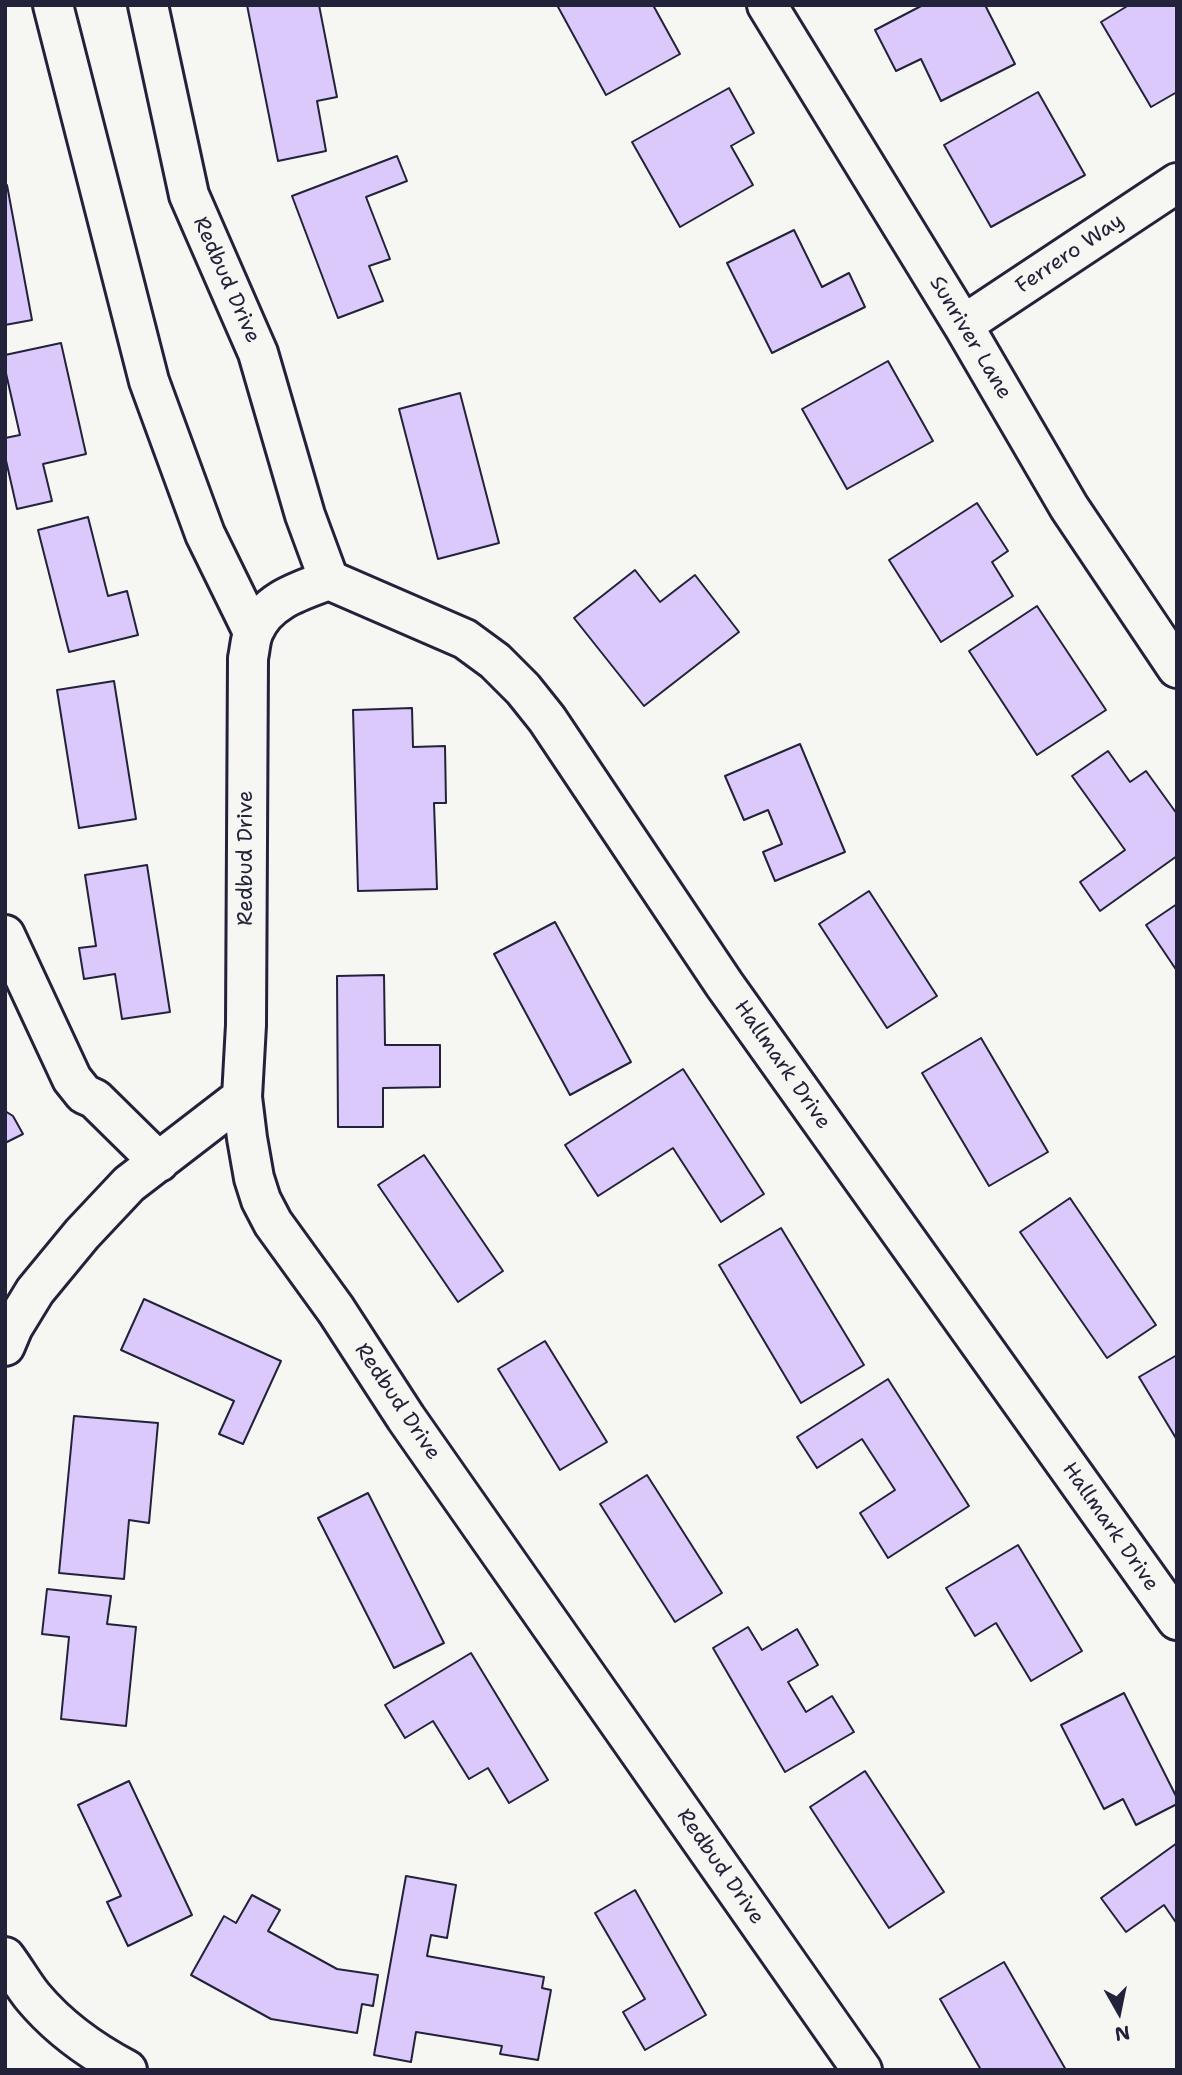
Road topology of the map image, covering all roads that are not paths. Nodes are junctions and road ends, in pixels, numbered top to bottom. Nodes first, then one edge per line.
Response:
1 (53, 5) edge
2 (148, 5) edge
3 (767, 5) edge
4 (1177, 183) edge
5 (963, 325) junction
6 (329, 580) junction
7 (253, 632) junction
8 (1177, 668) edge
9 (5, 935) edge
10 (242, 1097) junction
11 (159, 1161) junction
12 (5, 1346) edge
13 (1177, 1620) edge
14 (5, 1957) edge
15 (849, 2066) edge
16 (127, 2070) edge

1 - 7 street
2 - 6 street, Redbud Drive
3 - 5 street, Sunriver Lane
4 - 5 street, Ferrero Way
5 - 8 street, Sunriver Lane
6 - 7 street, Redbud Drive
6 - 13 street, Hallmark Drive
7 - 10 street, Redbud Drive
9 - 11 street
10 - 11 street
10 - 15 street, Redbud Drive
11 - 12 street
14 - 16 street

